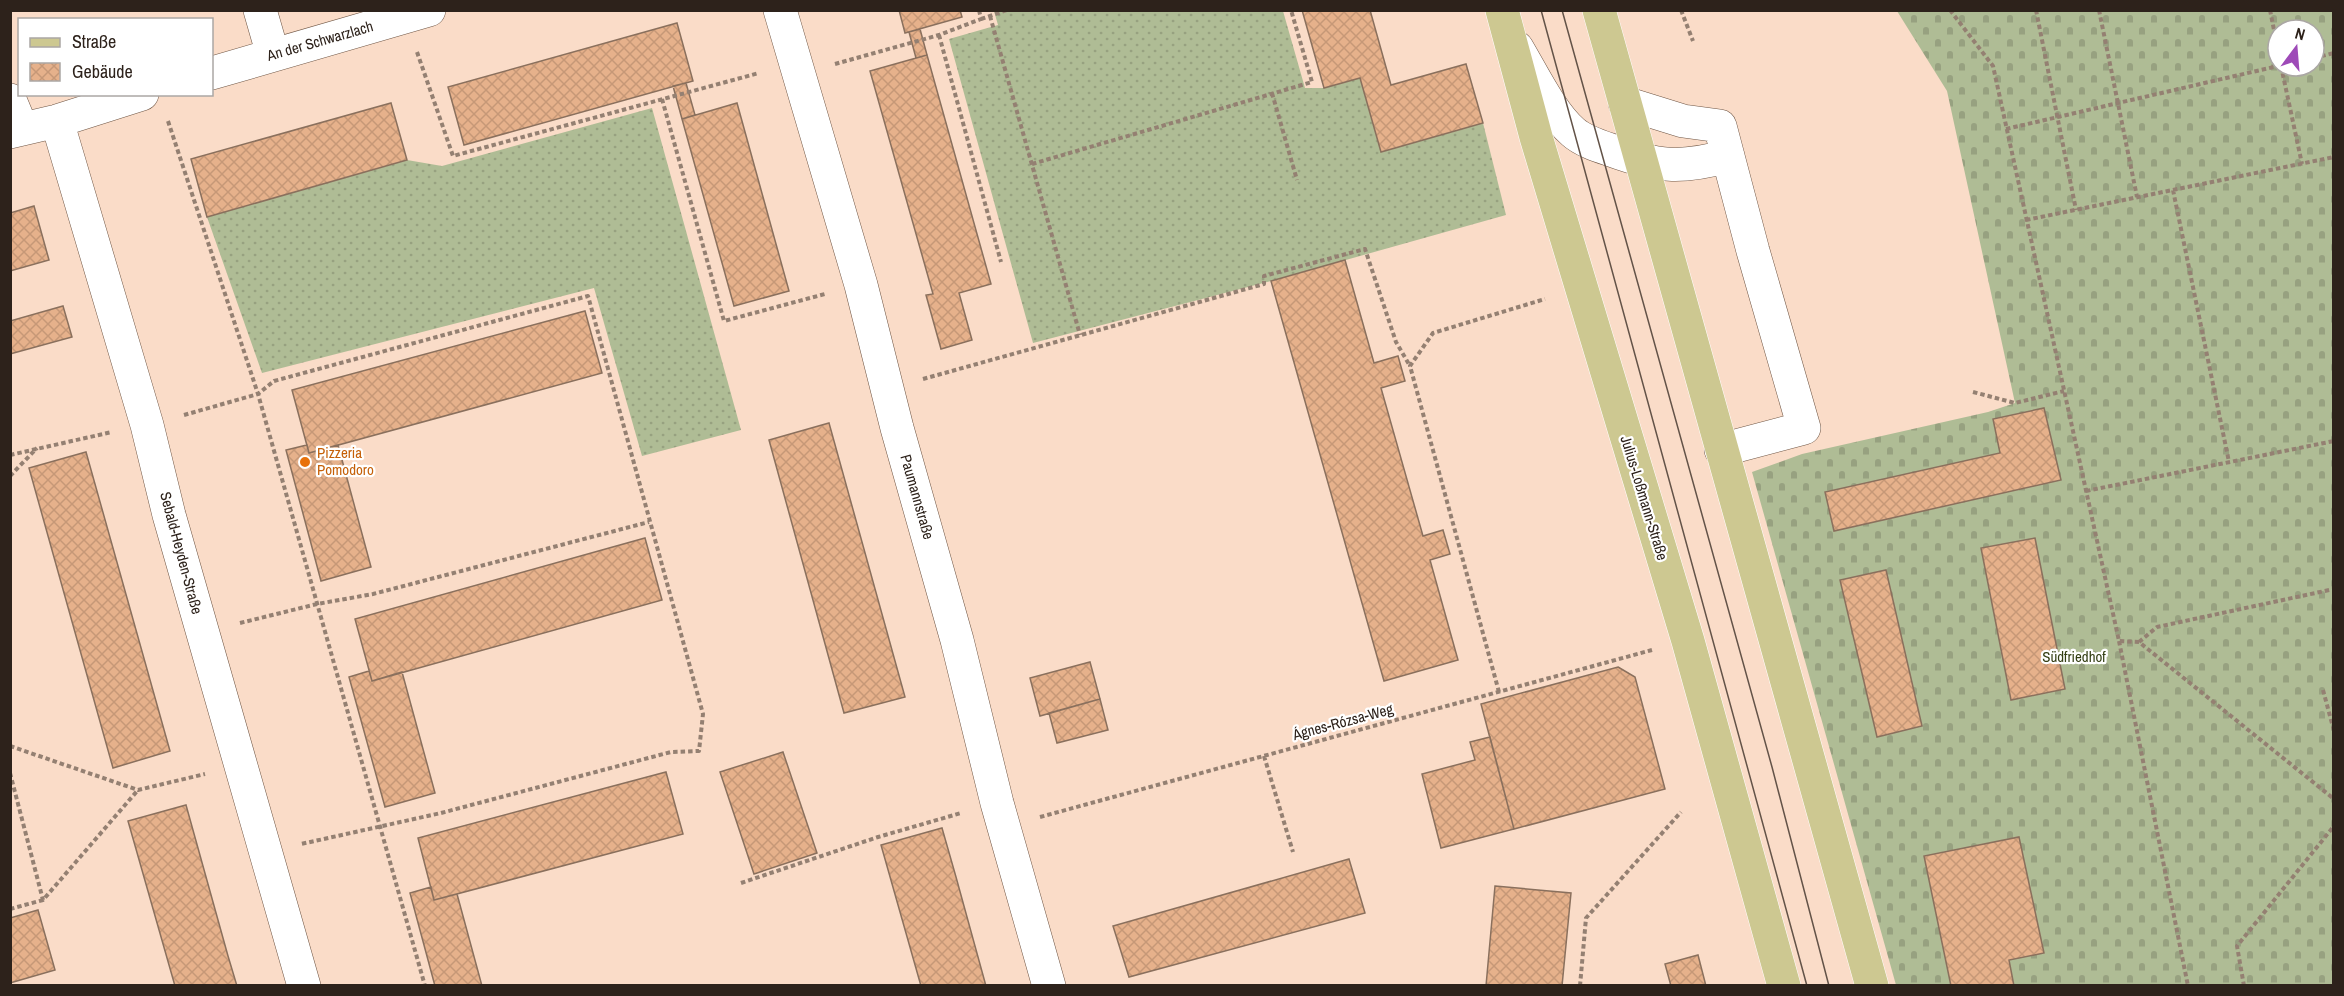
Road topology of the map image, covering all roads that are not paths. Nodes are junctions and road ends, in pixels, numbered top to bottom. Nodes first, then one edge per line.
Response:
1 (260, 10) edge
2 (780, 10) edge
3 (1599, 10) edge
4 (417, 14) edge
5 (1505, 22) edge
6 (273, 55) junction
7 (213, 73) edge
8 (136, 96) edge
9 (1625, 103) junction
10 (14, 120) edge
11 (57, 121) junction
12 (1724, 141) junction
13 (1642, 161) junction
14 (1721, 450) junction
15 (304, 986) edge
16 (1049, 986) edge
17 (1784, 986) edge
18 (1872, 986) edge

1 - 6 street
2 - 16 street, Paumannstraße
3 - 9 main road
4 - 6 street, An der Schwarzlach
5 - 13 street
5 - 17 main road, Julius-Loßmann-Straße
6 - 7 street, An der Schwarzlach
8 - 11 street
9 - 12 street
9 - 13 main road
10 - 11 street
11 - 15 street, Sebald-Heyden-Straße
12 - 13 street
12 - 14 street
13 - 14 main road
14 - 18 main road

